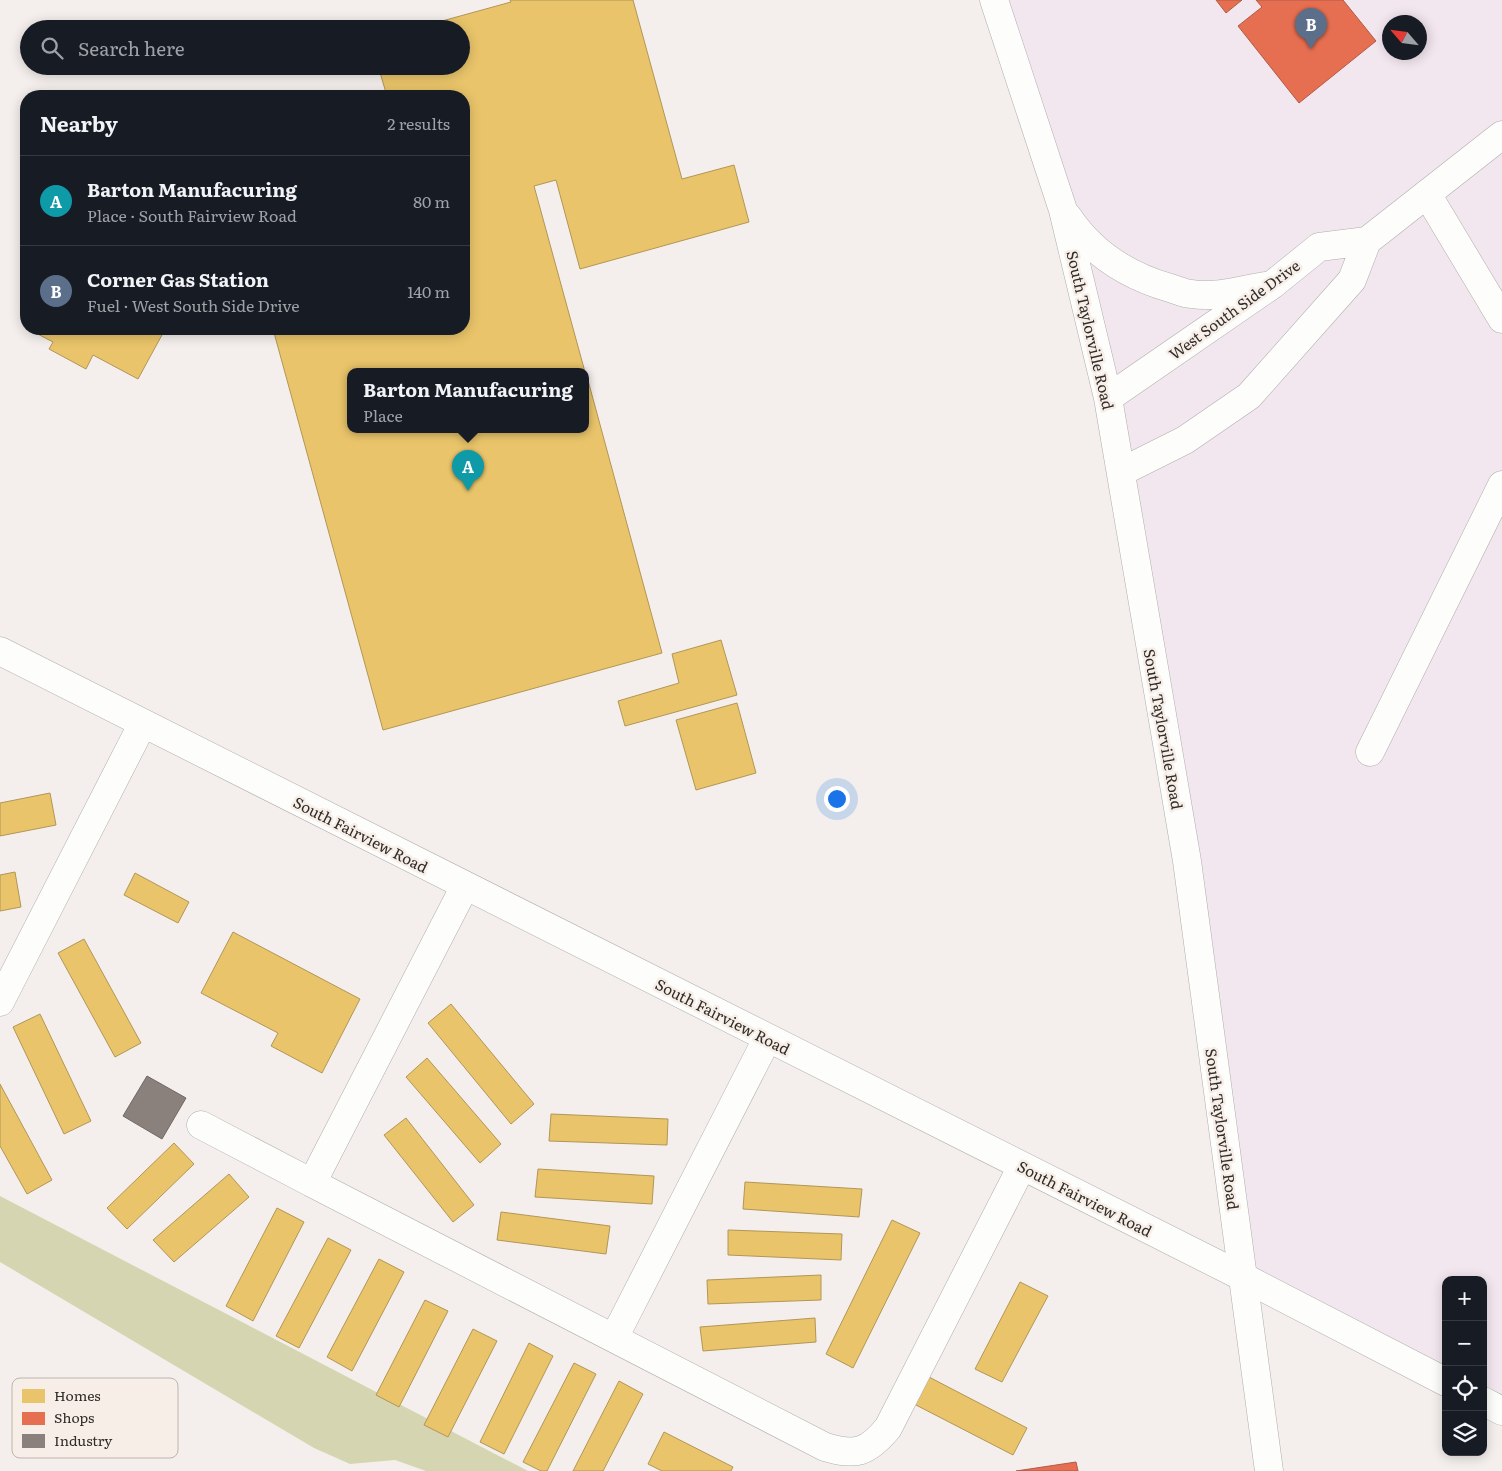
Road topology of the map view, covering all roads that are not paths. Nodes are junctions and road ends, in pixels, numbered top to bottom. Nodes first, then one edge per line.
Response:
1 (994, 0) edge
2 (1502, 135) edge
3 (1427, 194) junction
4 (1062, 210) junction
5 (1367, 241) junction
6 (1272, 285) junction
7 (1502, 319) edge
8 (1108, 398) junction
9 (1121, 472) junction
10 (1502, 485) edge
11 (0, 651) edge
12 (142, 724) junction
13 (1370, 752) dead end
14 (465, 886) junction
15 (0, 1002) edge
16 (767, 1039) junction
17 (201, 1125) dead end
18 (1022, 1166) junction
19 (312, 1182) junction
20 (1243, 1277) junction
21 (614, 1338) junction
22 (1442, 1380) edge
23 (1487, 1403) edge
24 (1502, 1411) edge
25 (1269, 1471) edge

1 - 4 street, South Taylorville Road
2 - 3 street
3 - 5 street
3 - 7 street
4 - 6 street
4 - 8 street, South Taylorville Road
5 - 6 street, West South Side Drive
5 - 9 street
6 - 8 street, West South Side Drive
8 - 9 street, South Taylorville Road
9 - 20 street, South Taylorville Road
10 - 13 street
11 - 12 street, South Fairview Road
12 - 14 street, South Fairview Road
12 - 15 street
14 - 16 street, South Fairview Road
14 - 19 street
16 - 18 street, South Fairview Road
16 - 21 street
17 - 19 street
18 - 20 street, South Fairview Road
18 - 21 street
19 - 21 street
20 - 22 street, South Fairview Road
20 - 25 street, South Taylorville Road
23 - 24 street

